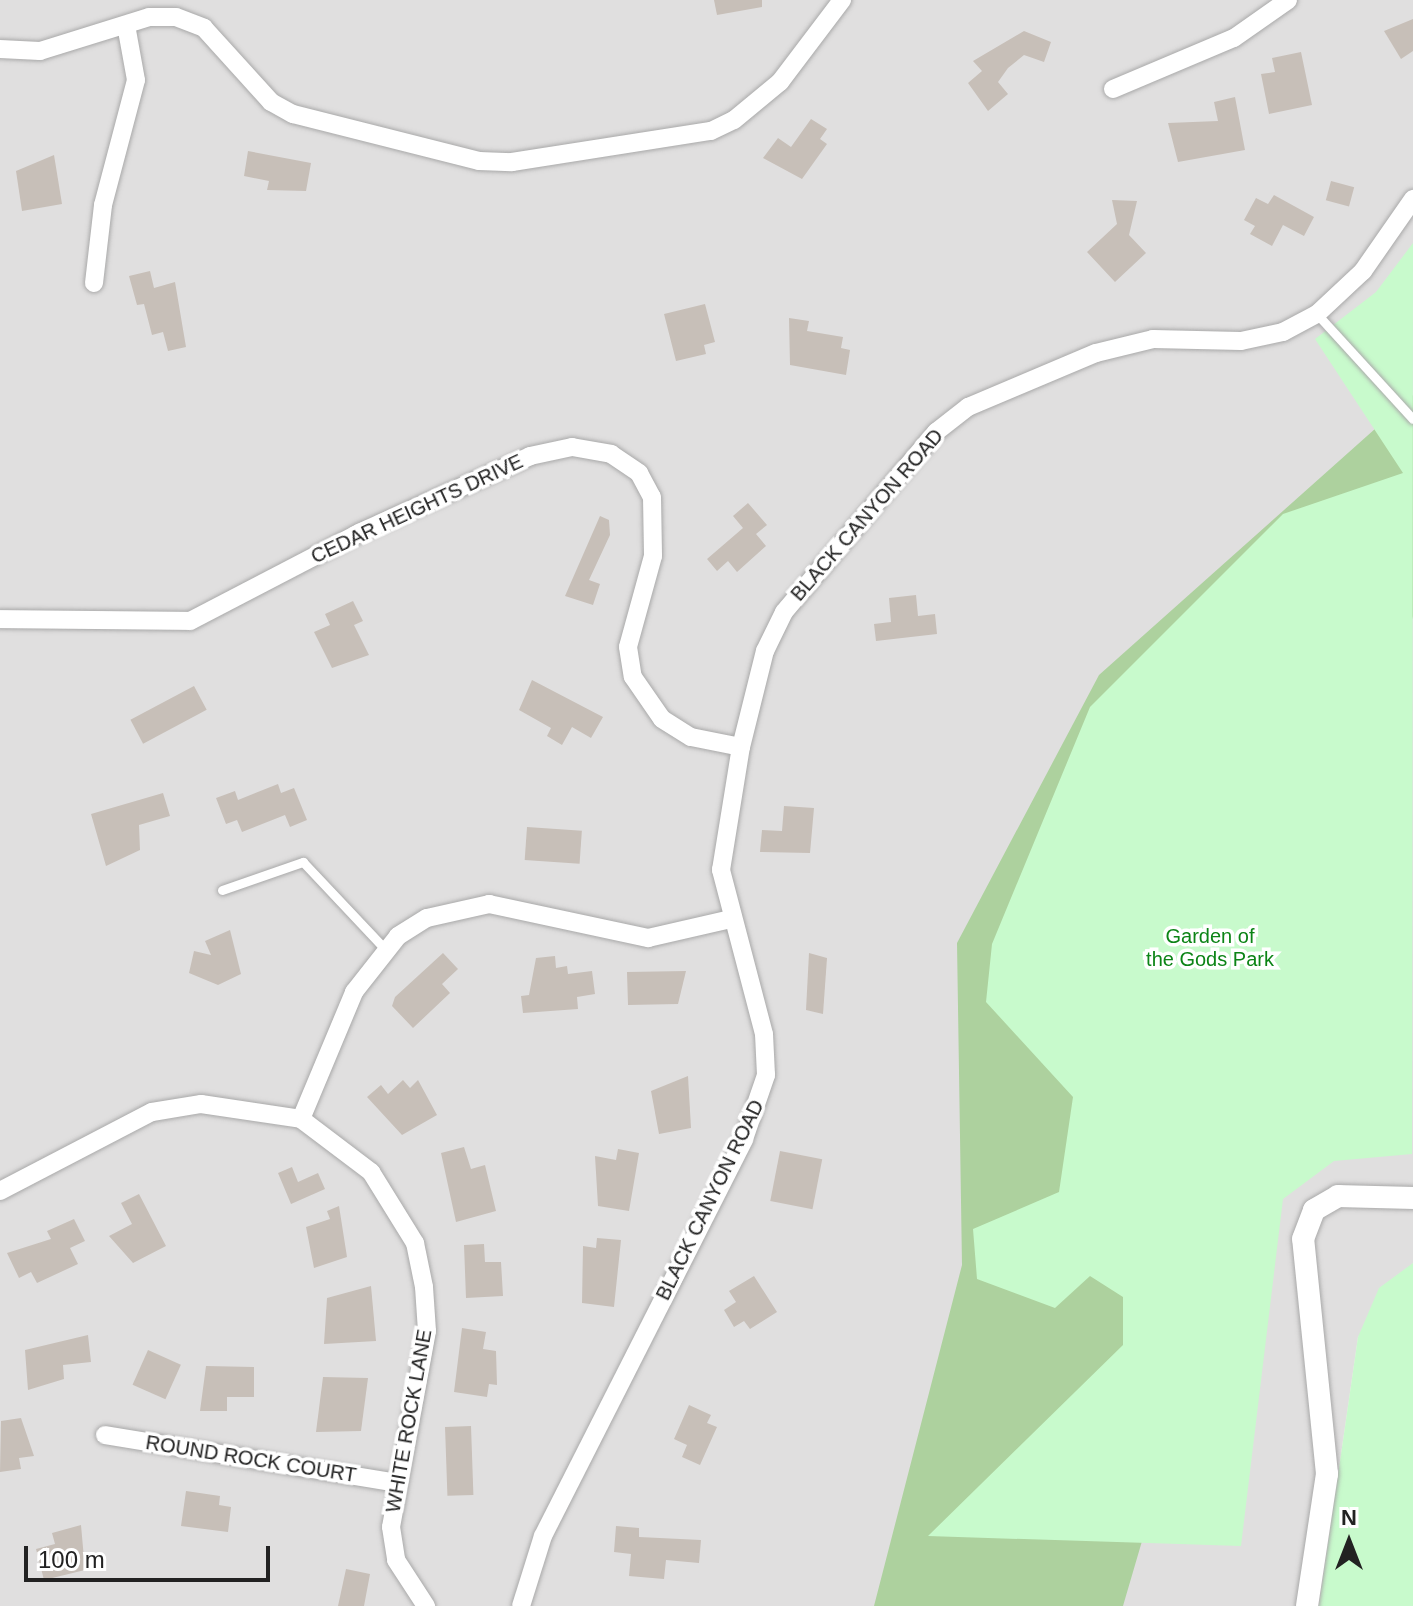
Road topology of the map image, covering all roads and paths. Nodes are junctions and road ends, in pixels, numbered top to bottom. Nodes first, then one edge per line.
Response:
1 (842, 0) edge
2 (1288, 0) edge
3 (126, 25) junction
4 (0, 49) edge
5 (1113, 89) dead end
6 (1413, 199) edge
7 (94, 283) dead end
8 (1317, 314) junction
9 (1413, 419) edge
10 (0, 619) edge
11 (741, 747) junction
12 (222, 890) dead end
13 (731, 919) junction
14 (385, 949) junction
15 (301, 1119) junction
16 (0, 1191) edge
17 (1413, 1198) edge
18 (105, 1435) dead end
19 (397, 1483) junction
20 (426, 1606) edge
21 (521, 1606) edge
22 (1307, 1606) edge

1 - 3 street
2 - 5 street
3 - 4 street
3 - 7 street
6 - 8 street, BLACK CANYON ROAD
8 - 9 lane
8 - 11 street, BLACK CANYON ROAD
10 - 11 street, CEDAR HEIGHTS DRIVE
11 - 13 street, BLACK CANYON ROAD
12 - 14 lane
13 - 14 street
13 - 21 street, BLACK CANYON ROAD
14 - 15 street
15 - 16 street, WHITE ROCK LANE
15 - 19 street, WHITE ROCK LANE
17 - 22 street
18 - 19 street, ROUND ROCK COURT
19 - 20 street, WHITE ROCK LANE

